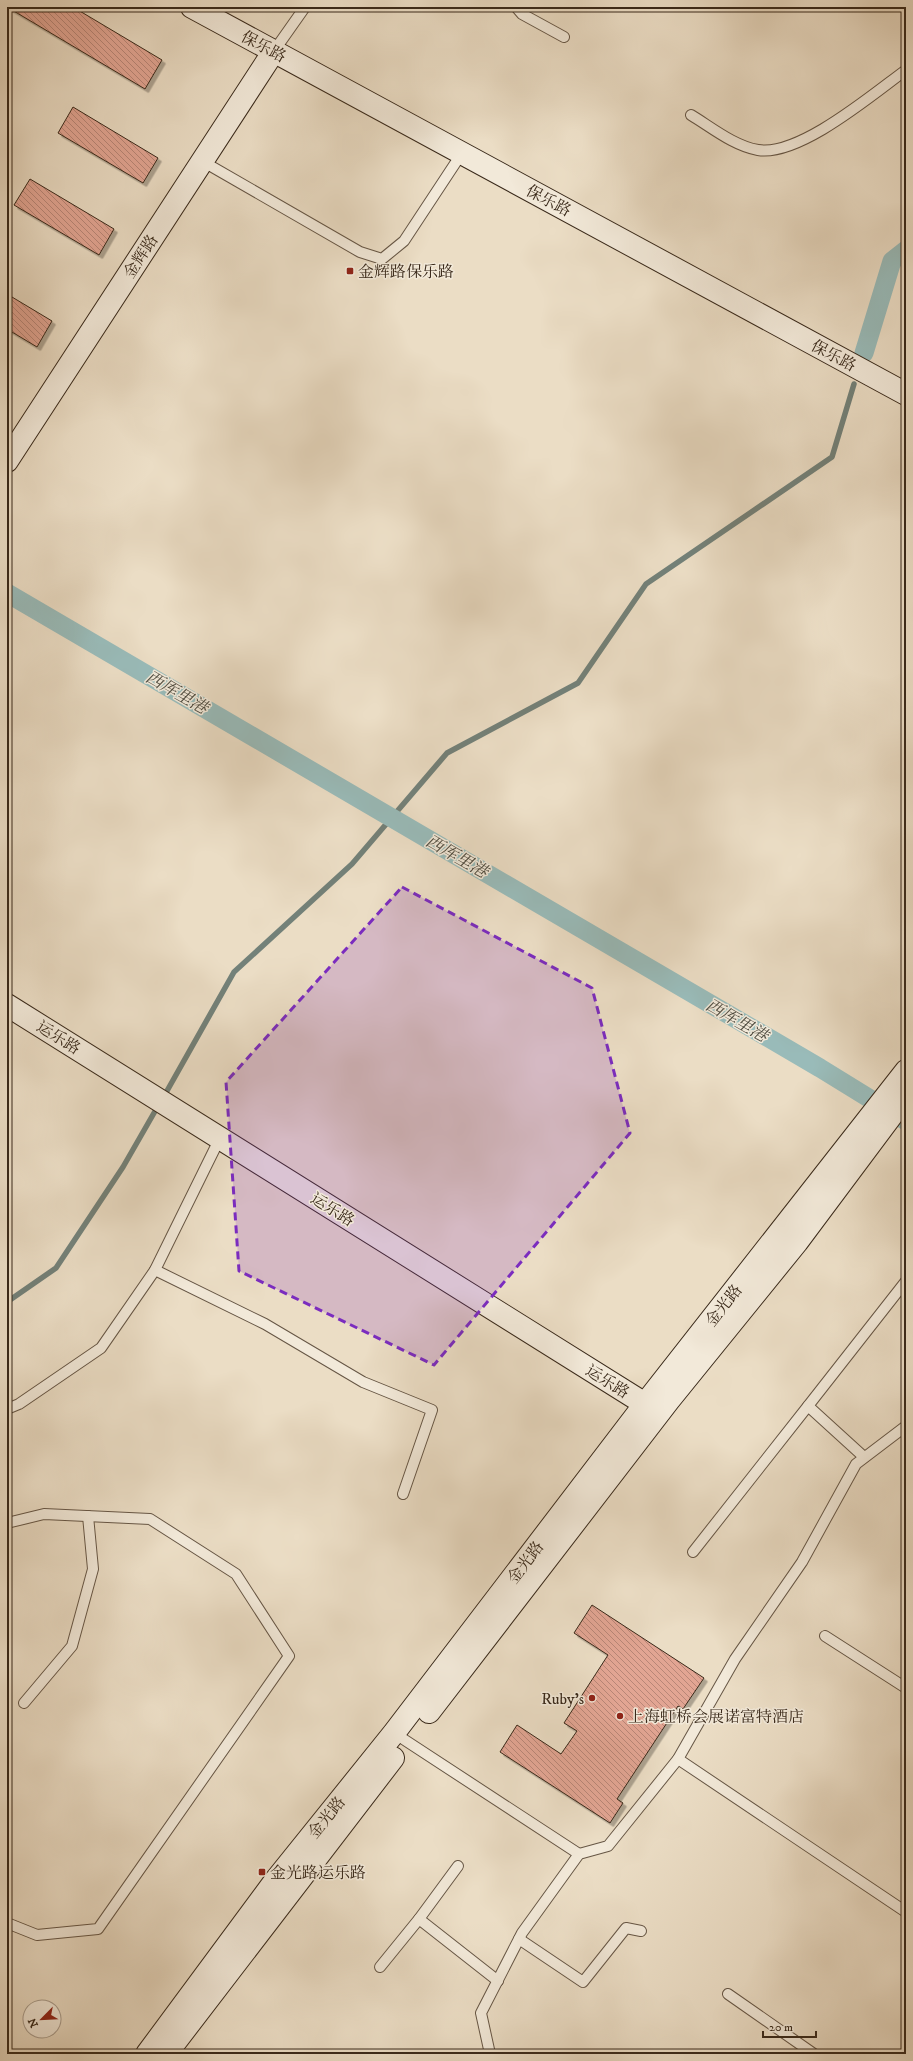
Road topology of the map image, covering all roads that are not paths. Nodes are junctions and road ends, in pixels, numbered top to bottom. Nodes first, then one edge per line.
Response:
1 (192, 7) edge
2 (305, 7) edge
3 (516, 7) edge
4 (564, 37) dead end
5 (274, 51) junction
6 (906, 70) edge
7 (691, 115) dead end
8 (462, 153) junction
9 (202, 162) junction
10 (906, 394) edge
11 (7, 461) edge
12 (7, 1005) edge
13 (906, 1071) edge
14 (898, 1094) edge
15 (220, 1138) junction
16 (155, 1270) junction
17 (906, 1281) edge
18 (808, 1406) junction
19 (653, 1408) junction
20 (7, 1409) edge
21 (906, 1426) edge
22 (864, 1458) junction
23 (403, 1494) dead end
24 (88, 1516) junction
25 (7, 1523) edge
26 (693, 1552) dead end
27 (825, 1636) dead end
28 (906, 1688) edge
29 (24, 1703) dead end
30 (400, 1737) junction
31 (678, 1759) junction
32 (579, 1854) junction
33 (458, 1866) dead end
34 (906, 1912) edge
35 (419, 1919) junction
36 (7, 1923) edge
37 (641, 1931) dead end
38 (518, 1939) junction
39 (380, 1967) dead end
40 (498, 1981) junction
41 (728, 1994) dead end
42 (147, 2054) edge
43 (166, 2054) edge
44 (490, 2054) edge
45 (814, 2054) edge

1 - 5 street, 保乐路
2 - 5 lane
3 - 4 lane
5 - 8 street, 保乐路
5 - 9 street, 金辉路
6 - 7 lane
8 - 9 lane
8 - 10 street, 保乐路
9 - 11 street, 金辉路
12 - 15 street, 运乐路
13 - 14 street, 金光路
14 - 19 street, 金光路
15 - 16 lane
15 - 19 street, 运乐路
16 - 20 lane
16 - 23 lane
17 - 18 lane
18 - 22 lane
18 - 26 lane
19 - 30 street, 金光路
21 - 22 lane
22 - 31 lane
24 - 25 lane
24 - 29 lane
24 - 36 lane
27 - 28 lane
30 - 32 lane
30 - 42 street, 金光路
30 - 43 street, 金光路
31 - 32 lane
31 - 34 lane
32 - 38 lane
33 - 35 lane
35 - 39 lane
35 - 40 lane
37 - 38 lane
38 - 40 lane
40 - 44 lane
41 - 45 lane

